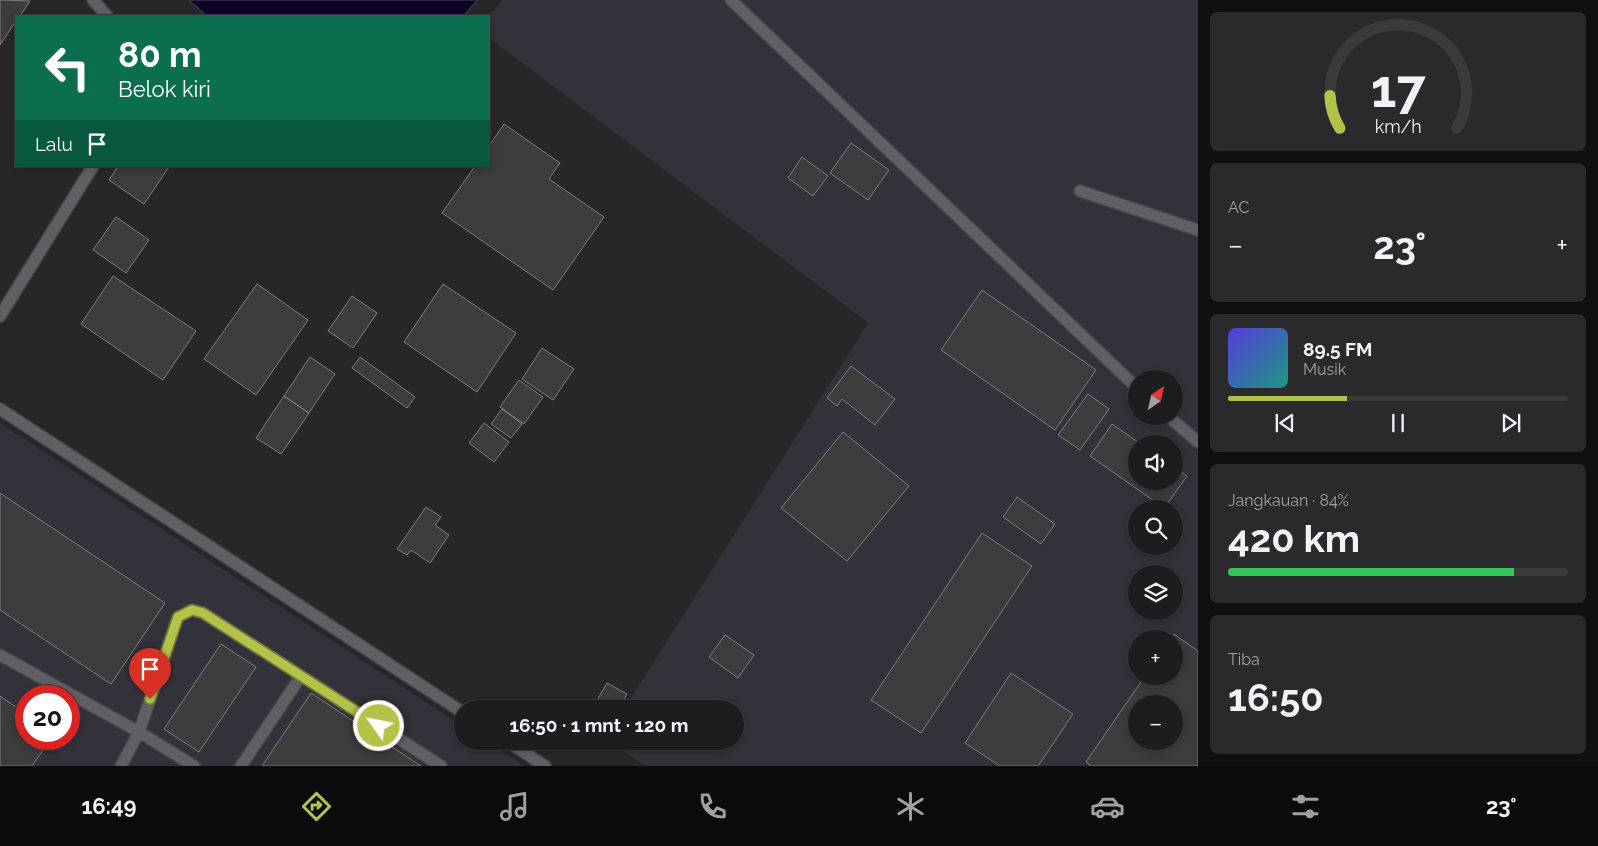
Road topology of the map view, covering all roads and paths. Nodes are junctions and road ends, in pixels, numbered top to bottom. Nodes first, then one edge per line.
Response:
1 (93, 0) edge
2 (731, 0) edge
3 (106, 15) edge
4 (93, 167) edge
5 (1080, 192) dead end
6 (1198, 230) edge
7 (0, 316) edge
8 (1128, 379) edge
9 (0, 409) edge
10 (1178, 425) edge
11 (1198, 442) edge
12 (0, 655) edge
13 (301, 676) junction
14 (454, 707) edge
15 (139, 732) junction
16 (521, 750) edge
17 (120, 766) edge
18 (194, 766) edge
19 (241, 766) edge
20 (442, 766) edge
21 (545, 766) edge

1 - 3 lane
2 - 8 lane
4 - 7 lane
5 - 6 lane
9 - 14 lane
10 - 11 lane
12 - 15 lane
13 - 15 lane
13 - 19 lane
13 - 20 lane
15 - 17 lane
15 - 18 lane
16 - 21 lane

